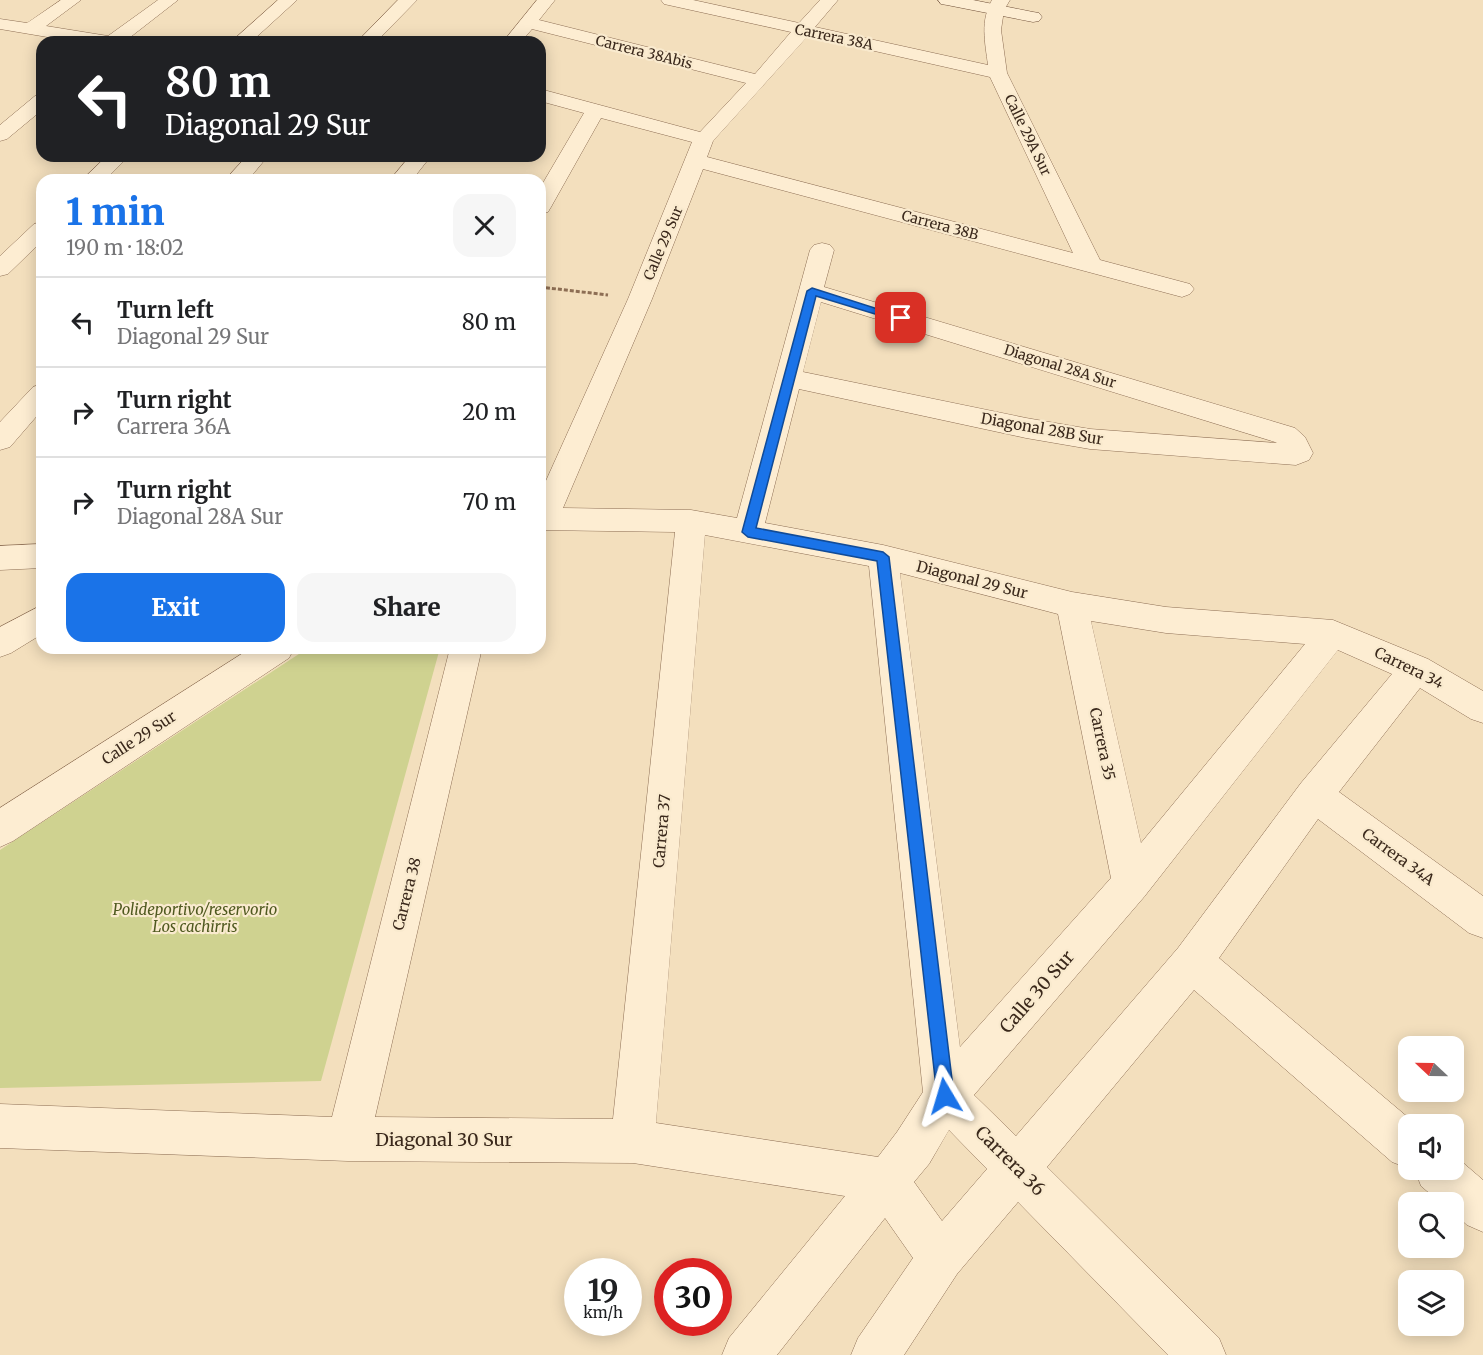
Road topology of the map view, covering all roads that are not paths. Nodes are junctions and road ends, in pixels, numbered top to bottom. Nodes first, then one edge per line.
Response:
1 (72, 0) edge
2 (169, 0) edge
3 (288, 0) edge
4 (408, 0) edge
5 (546, 0) edge
6 (670, 0) edge
7 (829, 0) edge
8 (947, 0) edge
9 (998, 5) edge
10 (1033, 17) dead end
11 (528, 23) junction
12 (0, 24) edge
13 (30, 29) junction
14 (804, 31) junction
15 (74, 36) edge
16 (119, 36) edge
17 (247, 36) edge
18 (372, 36) edge
19 (517, 36) edge
20 (998, 73) junction
21 (759, 81) junction
22 (546, 97) edge
23 (36, 105) edge
24 (595, 111) junction
25 (0, 135) edge
26 (704, 139) junction
27 (698, 161) junction
28 (112, 162) edge
29 (252, 162) edge
30 (416, 162) edge
31 (99, 174) edge
32 (242, 174) edge
33 (406, 174) edge
34 (546, 197) edge
35 (36, 234) edge
36 (822, 250) dead end
37 (36, 258) edge
38 (4, 260) edge
39 (1090, 264) junction
40 (1182, 289) dead end
41 (812, 291) junction
42 (788, 378) junction
43 (36, 400) edge
44 (0, 440) edge
45 (1299, 453) joint
46 (546, 509) edge
47 (546, 518) edge
48 (691, 521) junction
49 (748, 532) junction
50 (36, 556) edge
51 (883, 557) junction
52 (0, 558) edge
53 (1072, 605) junction
54 (36, 622) edge
55 (1333, 633) junction
56 (0, 643) edge
57 (269, 654) edge
58 (465, 654) edge
59 (1416, 669) junction
60 (1483, 708) edge
61 (1314, 795) junction
62 (0, 829) edge
63 (1131, 884) junction
64 (1483, 919) edge
65 (1192, 962) junction
66 (945, 1096) junction
67 (0, 1126) edge
68 (1398, 1137) edge
69 (348, 1139) junction
70 (633, 1141) junction
71 (1017, 1167) junction
72 (885, 1180) junction
73 (1449, 1180) edge
74 (1483, 1209) edge
75 (941, 1258) junction
76 (746, 1355) edge
77 (875, 1355) edge
78 (1202, 1355) edge

1 - 13 street
2 - 16 street
3 - 17 street
4 - 18 street
5 - 11 street
6 - 14 street, Carrera 38A
7 - 14 street, Calle 29 Sur
8 - 9 street
9 - 10 street
9 - 20 street, Calle 29A Sur
11 - 19 street
11 - 21 street, Carrera 38Abis
12 - 13 street
13 - 15 street
14 - 20 street, Carrera 38A
14 - 21 street, Calle 29 Sur
20 - 39 street, Calle 29A Sur
21 - 26 street, Calle 29 Sur
22 - 24 street
23 - 25 street
24 - 26 street
24 - 34 street
26 - 27 street, Calle 29 Sur
27 - 39 street, Carrera 38B
27 - 46 street, Calle 29 Sur
28 - 31 street
29 - 32 street
30 - 33 street
35 - 38 street
36 - 41 street
37 - 38 street
39 - 40 street, Carrera 38B
41 - 42 street
41 - 45 street, Diagonal 28A Sur
42 - 45 street, Diagonal 28B Sur
42 - 49 street
43 - 44 street
47 - 48 street, Diagonal 29 Sur
48 - 49 street, Diagonal 29 Sur
48 - 70 street, Carrera 37
49 - 51 street, Diagonal 29 Sur
50 - 52 street
51 - 53 street, Diagonal 29 Sur
51 - 66 street
53 - 55 street, Diagonal 29 Sur
53 - 63 street, Carrera 35
54 - 56 street
55 - 59 street, Carrera 34
55 - 63 street, Calle 30 Sur
57 - 62 street, Calle 29 Sur
58 - 69 street, Carrera 38
59 - 60 street, Carrera 34
59 - 61 street
61 - 64 street, Carrera 34A
61 - 65 street
63 - 66 street, Calle 30 Sur
65 - 68 street
65 - 71 street
66 - 71 street, Carrera 36
66 - 72 street, Calle 30 Sur
67 - 69 street, Diagonal 30 Sur
69 - 70 street, Diagonal 30 Sur
70 - 72 street, Diagonal 30 Sur
71 - 75 street
71 - 78 street, Carrera 36
72 - 75 street
72 - 76 street, Calle 30 Sur
73 - 74 street
75 - 77 street

